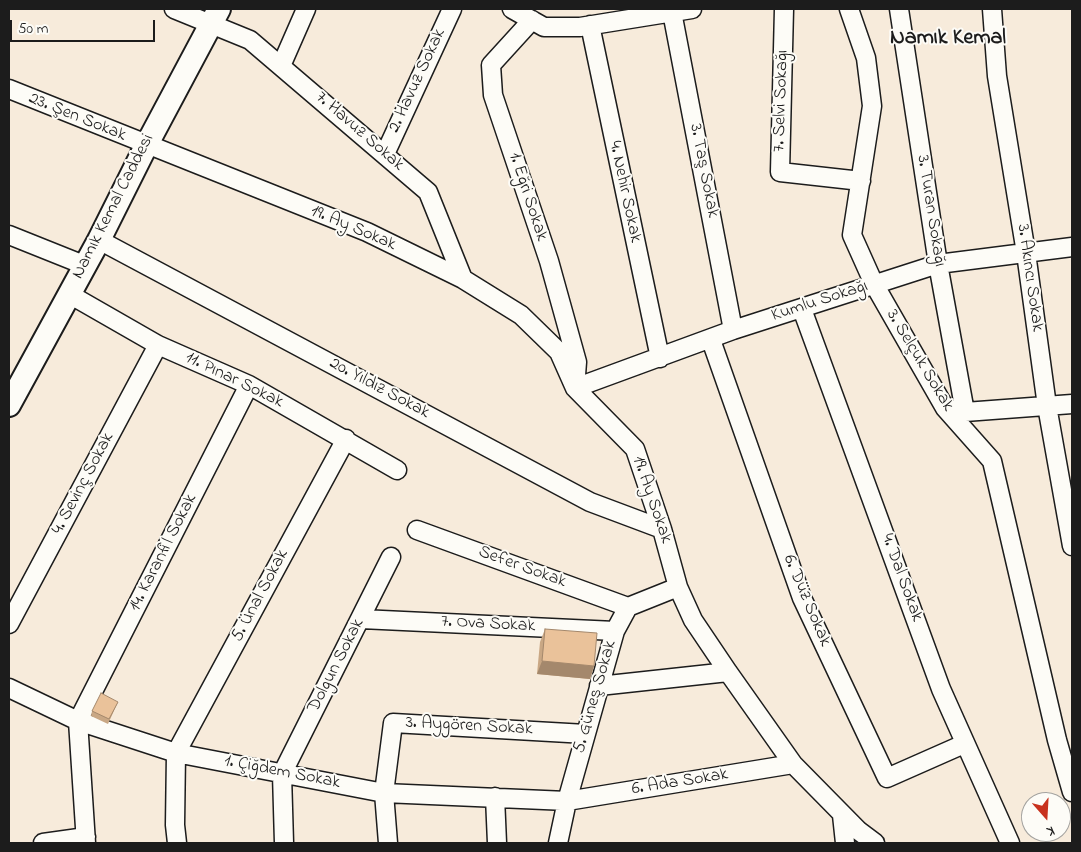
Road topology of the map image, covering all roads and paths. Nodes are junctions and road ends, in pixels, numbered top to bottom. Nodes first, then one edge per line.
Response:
1 (174, 9) edge
2 (306, 9) edge
3 (452, 9) edge
4 (512, 9) edge
5 (692, 9) edge
6 (784, 9) edge
7 (849, 9) edge
8 (899, 9) edge
9 (992, 9) edge
10 (672, 12) junction
11 (215, 16) edge
12 (532, 20) junction
13 (590, 26) junction
14 (281, 66) junction
15 (9, 89) edge
16 (146, 146) junction
17 (385, 154) junction
18 (861, 181) junction
19 (9, 235) edge
20 (99, 240) junction
21 (1072, 247) edge
22 (1026, 253) junction
23 (938, 264) junction
24 (84, 265) junction
25 (463, 279) junction
26 (874, 284) junction
27 (69, 294) junction
28 (802, 309) junction
29 (733, 330) junction
30 (710, 340) junction
31 (158, 345) junction
32 (660, 358) junction
33 (15, 381) edge
34 (250, 385) junction
35 (575, 388) junction
36 (1072, 404) edge
37 (9, 406) edge
38 (1047, 406) junction
39 (945, 408) junction
40 (965, 412) junction
41 (346, 439) junction
42 (397, 470) dead end
43 (662, 529) junction
44 (417, 530) dead end
45 (1072, 546) edge
46 (391, 557) dead end
47 (678, 587) junction
48 (628, 607) junction
49 (361, 619) junction
50 (9, 624) edge
51 (615, 631) junction
52 (728, 672) junction
53 (599, 686) junction
54 (9, 688) edge
55 (78, 721) junction
56 (586, 734) junction
57 (964, 744) junction
58 (176, 753) junction
59 (793, 764) junction
60 (282, 774) junction
61 (384, 792) junction
62 (1072, 792) edge
63 (494, 797) junction
64 (567, 801) junction
65 (842, 814) junction
66 (86, 840) edge
67 (43, 843) edge
68 (177, 843) edge
69 (284, 843) edge
70 (388, 843) edge
71 (497, 843) edge
72 (558, 843) edge
73 (845, 843) edge
74 (875, 843) edge
75 (1010, 843) edge

1 - 11 street, 7. Havuz Sokak
2 - 14 street
3 - 17 street, 2. Havuz Sokak
4 - 12 street
5 - 10 street
6 - 18 street, 7. Selvi Sokağı
7 - 18 street, 3. Selçuk Sokak
8 - 23 street, 3. Turan Sokağı
9 - 22 street, 3. Akıncı Sokak
10 - 13 street
10 - 29 street, 3. Taş Sokak
11 - 14 street, 7. Havuz Sokak
11 - 16 street, Namık Kemal Caddesi
12 - 13 street
12 - 35 street, 1. Eğri Sokak
13 - 32 street, 4. Nehir Sokak
14 - 17 street, 7. Havuz Sokak
15 - 16 street, 23. Şen Sokak
16 - 20 street, Namık Kemal Caddesi
16 - 25 street, 19. Ay Sokak
17 - 25 street, 7. Havuz Sokak
18 - 26 street, 3. Selçuk Sokak
19 - 24 street
20 - 24 street, Namık Kemal Caddesi
20 - 43 street, 20. Yıldız Sokak
21 - 22 street, Kumlu Sokağı
22 - 23 street, Kumlu Sokağı
22 - 38 street, 3. Akıncı Sokak
23 - 26 street, Kumlu Sokağı
23 - 40 street, 3. Turan Sokağı
24 - 27 street, Namık Kemal Caddesi
25 - 35 street, 19. Ay Sokak
26 - 28 street, Kumlu Sokağı
26 - 39 street, 3. Selçuk Sokak
27 - 31 street, 11. Pınar Sokak
27 - 33 street, Namık Kemal Caddesi
28 - 29 street, Kumlu Sokağı
28 - 57 street, 4. Dal Sokak
29 - 30 street, Kumlu Sokağı
30 - 32 street, Kumlu Sokağı
30 - 57 street, 6. Düz Sokak
31 - 34 street, 11. Pınar Sokak
31 - 50 street, 4. Sevinç Sokak
32 - 35 street, Kumlu Sokağı
33 - 37 street, Namık Kemal Caddesi
34 - 41 street, 11. Pınar Sokak
34 - 55 street, 14. Karanfil Sokak
35 - 43 street, 19. Ay Sokak
36 - 38 street
38 - 40 street
38 - 45 street, 3. Akıncı Sokak
39 - 40 street
39 - 62 street, 3. Selçuk Sokak
41 - 42 street, 11. Pınar Sokak
41 - 58 street, 5. Ünal Sokak
43 - 47 street, 19. Ay Sokak
44 - 48 street, Sefer Sokak
46 - 49 street, Dolgun Sokak
47 - 48 street
47 - 52 street, 19. Ay Sokak
48 - 51 street, 5. Güneş Sokak
49 - 51 street, 7. Ova Sokak
49 - 60 street, Dolgun Sokak
51 - 53 street, 5. Güneş Sokak
52 - 53 street
52 - 59 street, 19. Ay Sokak
53 - 56 street, 5. Güneş Sokak
54 - 55 street, 1. Çiğdem Sokak
55 - 58 street, 1. Çiğdem Sokak
55 - 66 street
56 - 61 street, 3. Aygören Sokak
56 - 64 street, 5. Güneş Sokak
57 - 75 street, 4. Dal Sokak
58 - 60 street, 1. Çiğdem Sokak
58 - 68 street
59 - 64 street, 6. Ada Sokak
59 - 65 street, 19. Ay Sokak
60 - 61 street, 1. Çiğdem Sokak
60 - 69 street
61 - 63 street, 1. Çiğdem Sokak
61 - 70 street
63 - 64 street, 1. Çiğdem Sokak
63 - 71 street
64 - 72 street, 5. Güneş Sokak
65 - 73 street
65 - 74 street, 19. Ay Sokak
66 - 67 street

